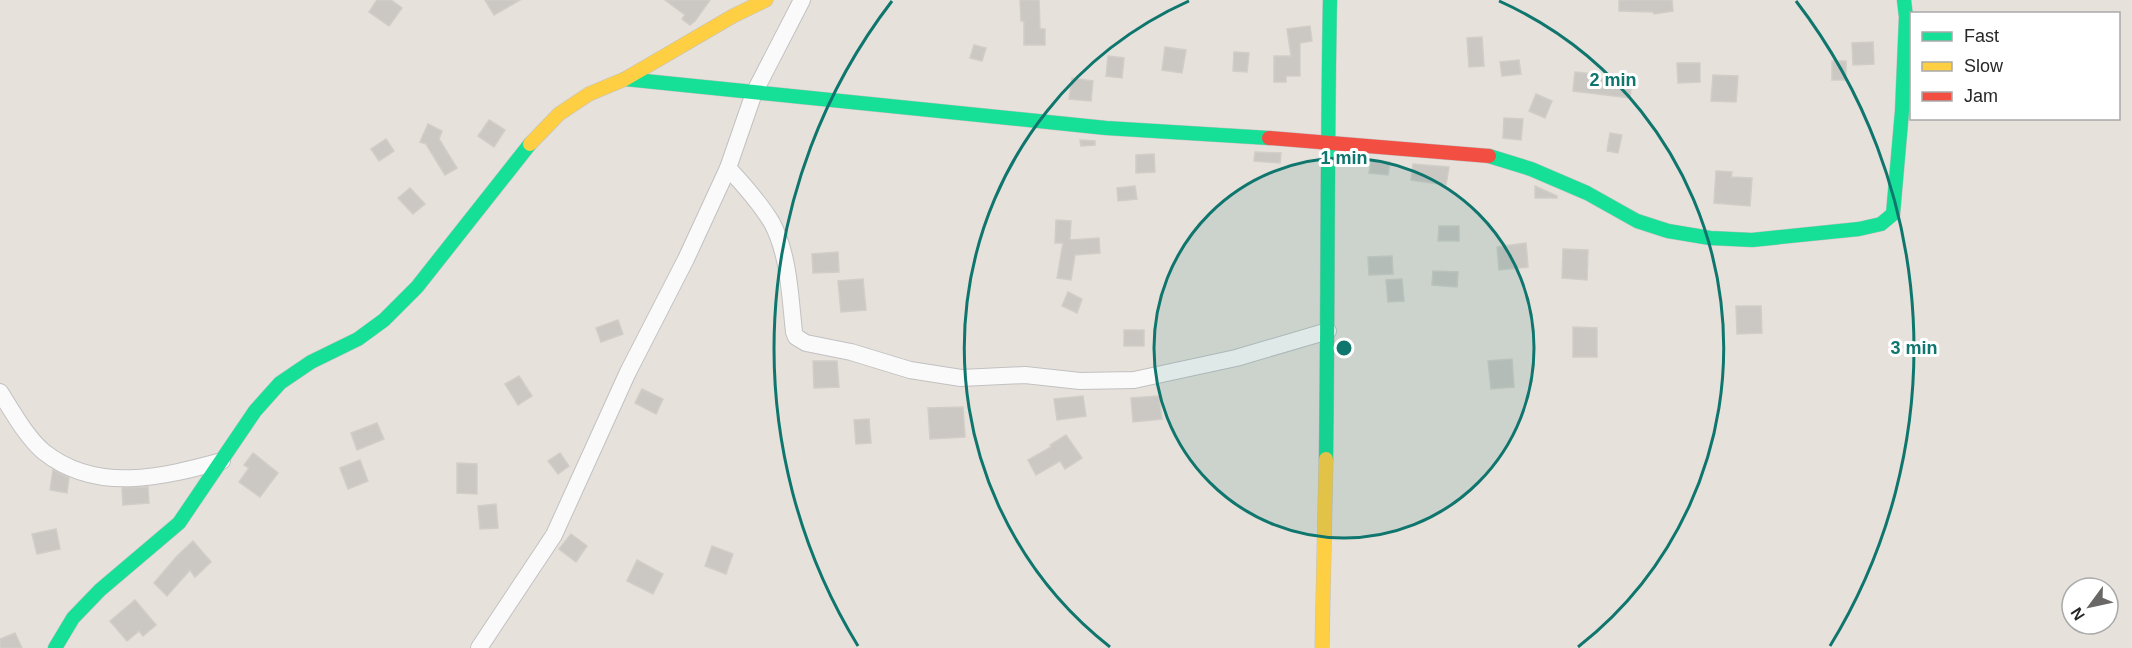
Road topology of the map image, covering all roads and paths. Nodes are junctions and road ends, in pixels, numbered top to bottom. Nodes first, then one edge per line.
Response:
1 (766, 0) edge
2 (802, 0) edge
3 (1329, 0) edge
4 (1904, 0) edge
5 (625, 79) junction
6 (754, 93) junction
7 (1327, 142) junction
8 (728, 168) junction
9 (1328, 331) junction
10 (0, 392) edge
11 (223, 461) junction
12 (55, 648) edge
13 (479, 648) edge
14 (1322, 648) edge

1 - 5 street
2 - 6 street
3 - 7 street
4 - 7 street
5 - 6 street
5 - 11 street
6 - 7 street
6 - 8 street
7 - 9 street
8 - 9 street
8 - 13 street
9 - 14 street
10 - 11 street
11 - 12 street

